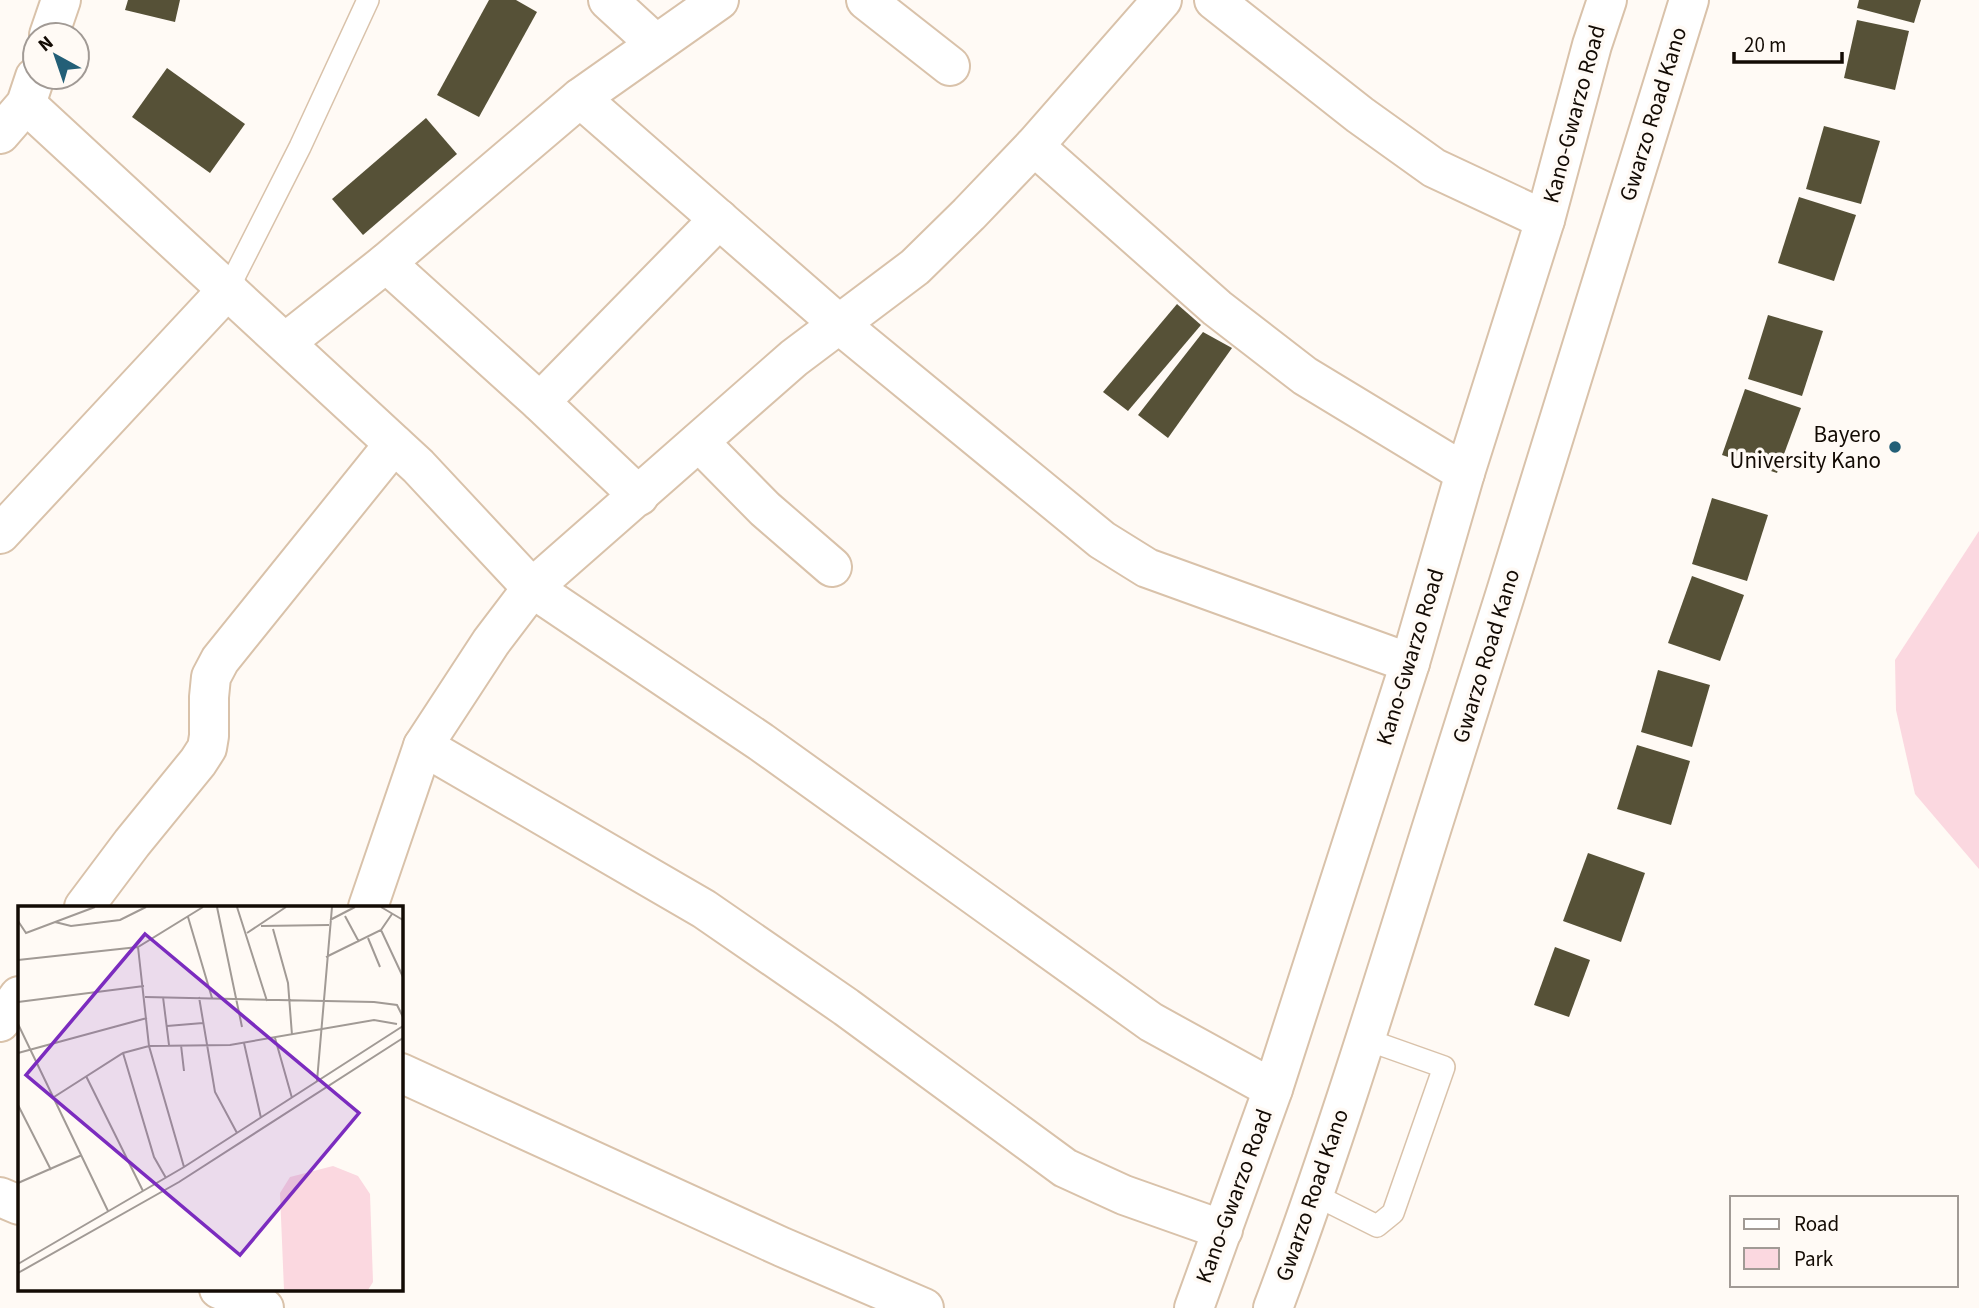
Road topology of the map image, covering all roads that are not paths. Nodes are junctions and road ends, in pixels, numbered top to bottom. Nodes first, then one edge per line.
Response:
1 (61, 0) edge
2 (368, 0) edge
3 (608, 0) edge
4 (719, 0) edge
5 (866, 0) edge
6 (1162, 0) edge
7 (1214, 0) edge
8 (1689, 0) edge
9 (1597, 6) edge
10 (54, 21) edge
11 (656, 44) junction
12 (950, 66) dead end
13 (30, 91) edge
14 (32, 91) edge
15 (580, 98) junction
16 (0, 134) edge
17 (1034, 146) junction
18 (719, 219) junction
19 (1545, 220) junction
20 (386, 263) junction
21 (228, 289) junction
22 (839, 324) junction
23 (286, 342) junction
24 (540, 402) junction
25 (699, 442) junction
26 (394, 444) junction
27 (1465, 473) junction
28 (639, 496) junction
29 (0, 534) edge
30 (832, 567) dead end
31 (532, 588) junction
32 (1409, 663) junction
33 (423, 746) junction
34 (86, 906) edge
35 (368, 906) edge
36 (18, 997) edge
37 (0, 1022) edge
38 (1365, 1039) junction
39 (402, 1073) edge
40 (1273, 1089) junction
41 (1315, 1195) junction
42 (0, 1197) edge
43 (18, 1205) edge
44 (1223, 1230) junction
45 (924, 1308) edge
46 (1194, 1308) edge
47 (1273, 1308) edge

1 - 10 street
2 - 21 lane
3 - 11 street
4 - 11 street
5 - 12 street
6 - 17 street
7 - 19 street
8 - 38 street, Gwarzo Road Kano
9 - 19 street, Kano-Gwarzo Road
11 - 15 street
13 - 16 street
14 - 21 street
15 - 18 street
15 - 20 street
17 - 22 street
17 - 27 street
18 - 22 street
18 - 24 street
19 - 27 street, Kano-Gwarzo Road
20 - 23 street
20 - 24 street
21 - 23 street
21 - 29 street
22 - 25 street
22 - 32 street
23 - 26 street
24 - 28 street
25 - 28 street
25 - 30 street
26 - 31 street
26 - 34 street
27 - 32 street, Kano-Gwarzo Road
28 - 31 street
31 - 33 street
31 - 40 street
32 - 40 street, Kano-Gwarzo Road
33 - 35 street
33 - 44 street
36 - 37 street
38 - 41 street, Gwarzo Road Kano
38 - 41 lane
39 - 45 street
40 - 44 street, Kano-Gwarzo Road
41 - 47 street, Gwarzo Road Kano
42 - 43 street
44 - 46 street, Kano-Gwarzo Road

